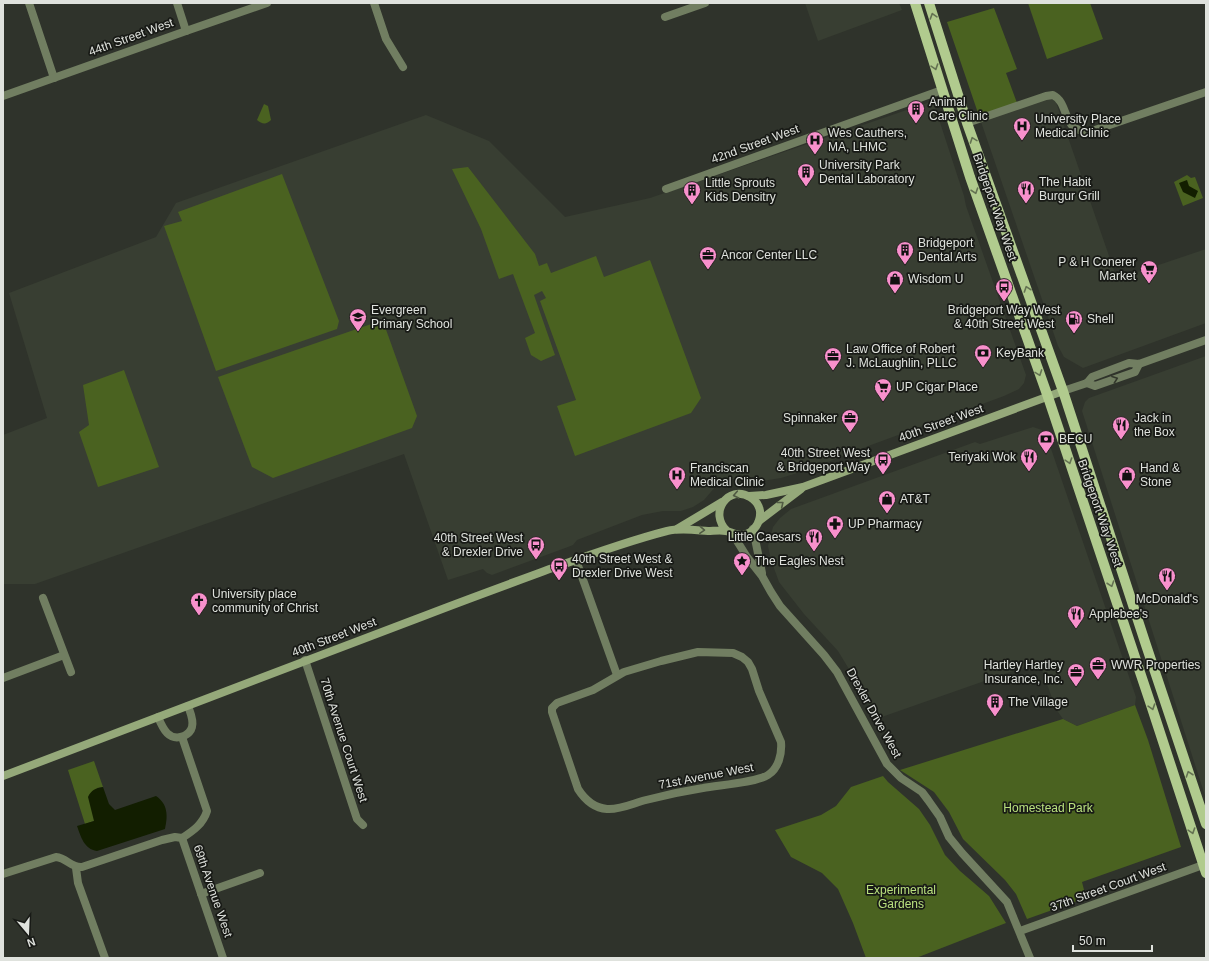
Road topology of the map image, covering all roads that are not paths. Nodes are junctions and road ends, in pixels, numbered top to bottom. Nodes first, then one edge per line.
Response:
1 (29, 3) edge
2 (177, 3) edge
3 (267, 3) edge
4 (374, 3) edge
5 (705, 3) edge
6 (915, 3) edge
7 (930, 3) edge
8 (664, 17) dead end
9 (186, 30) junction
10 (403, 67) dead end
11 (54, 78) junction
12 (942, 90) junction
13 (1206, 92) edge
14 (3, 96) edge
15 (967, 124) junction
16 (666, 189) dead end
17 (1206, 340) edge
18 (1063, 392) junction
19 (1048, 397) junction
20 (803, 487) junction
21 (749, 496) junction
22 (722, 502) junction
23 (759, 521) junction
24 (677, 529) junction
25 (753, 529) junction
26 (729, 532) junction
27 (576, 560) junction
28 (762, 576) junction
29 (43, 598) dead end
30 (64, 655) junction
31 (305, 660) junction
32 (71, 672) dead end
33 (617, 675) junction
34 (3, 678) edge
35 (188, 706) junction
36 (158, 717) junction
37 (182, 737) junction
38 (3, 776) edge
39 (1206, 824) edge
40 (363, 825) dead end
41 (178, 838) junction
42 (76, 868) junction
43 (1205, 869) edge
44 (260, 873) dead end
45 (3, 874) edge
46 (201, 894) junction
47 (1020, 931) junction
48 (105, 958) edge
49 (223, 958) edge
50 (1030, 958) edge

1 - 11 street
2 - 9 street
3 - 9 street, 44th Street West
4 - 10 street
5 - 8 street
6 -> 12 main road, Bridgeport Way West
15 -> 7 main road, Bridgeport Way West
9 - 11 street, 44th Street West
11 - 14 street, 44th Street West
12 - 16 street, 42nd Street West
12 -> 19 main road, Bridgeport Way West
13 - 15 street
18 -> 15 main road, Bridgeport Way West
17 - 18 street, 40th Street West
18 - 19 main road, 40th Street West
39 -> 18 main road, Bridgeport Way West
19 - 20 main road, 40th Street West
19 -> 43 main road, Bridgeport Way West
20 - 21 main road, 40th Street West
23 -> 20 main road, 40th Street West
21 -> 22 main road
21 - 23 main road
22 - 24 main road, 40th Street West
22 - 26 main road
23 - 25 main road
24 -> 26 main road, 40th Street West
24 - 27 main road, 40th Street West
25 - 26 main road
25 - 28 street, Drexler Drive West
26 - 28 street, Drexler Drive West
27 - 31 main road, 40th Street West
27 - 33 street
28 - 47 street, Drexler Drive West
29 - 30 street
30 - 32 street
30 - 34 street
31 - 35 main road, 40th Street West
31 - 40 street, 70th Avenue Court West
33 - 33 street, 71st Avenue West
35 - 36 main road, 40th Street West
35 - 37 street
36 - 37 street
36 - 38 main road, 40th Street West
37 - 41 street
41 - 42 street
41 - 46 street, 69th Avenue West
42 - 45 street
42 - 48 street
43 - 47 street, 37th Street Court West
44 - 46 street
46 - 49 street, 69th Avenue West
47 - 50 street, Drexler Drive West

